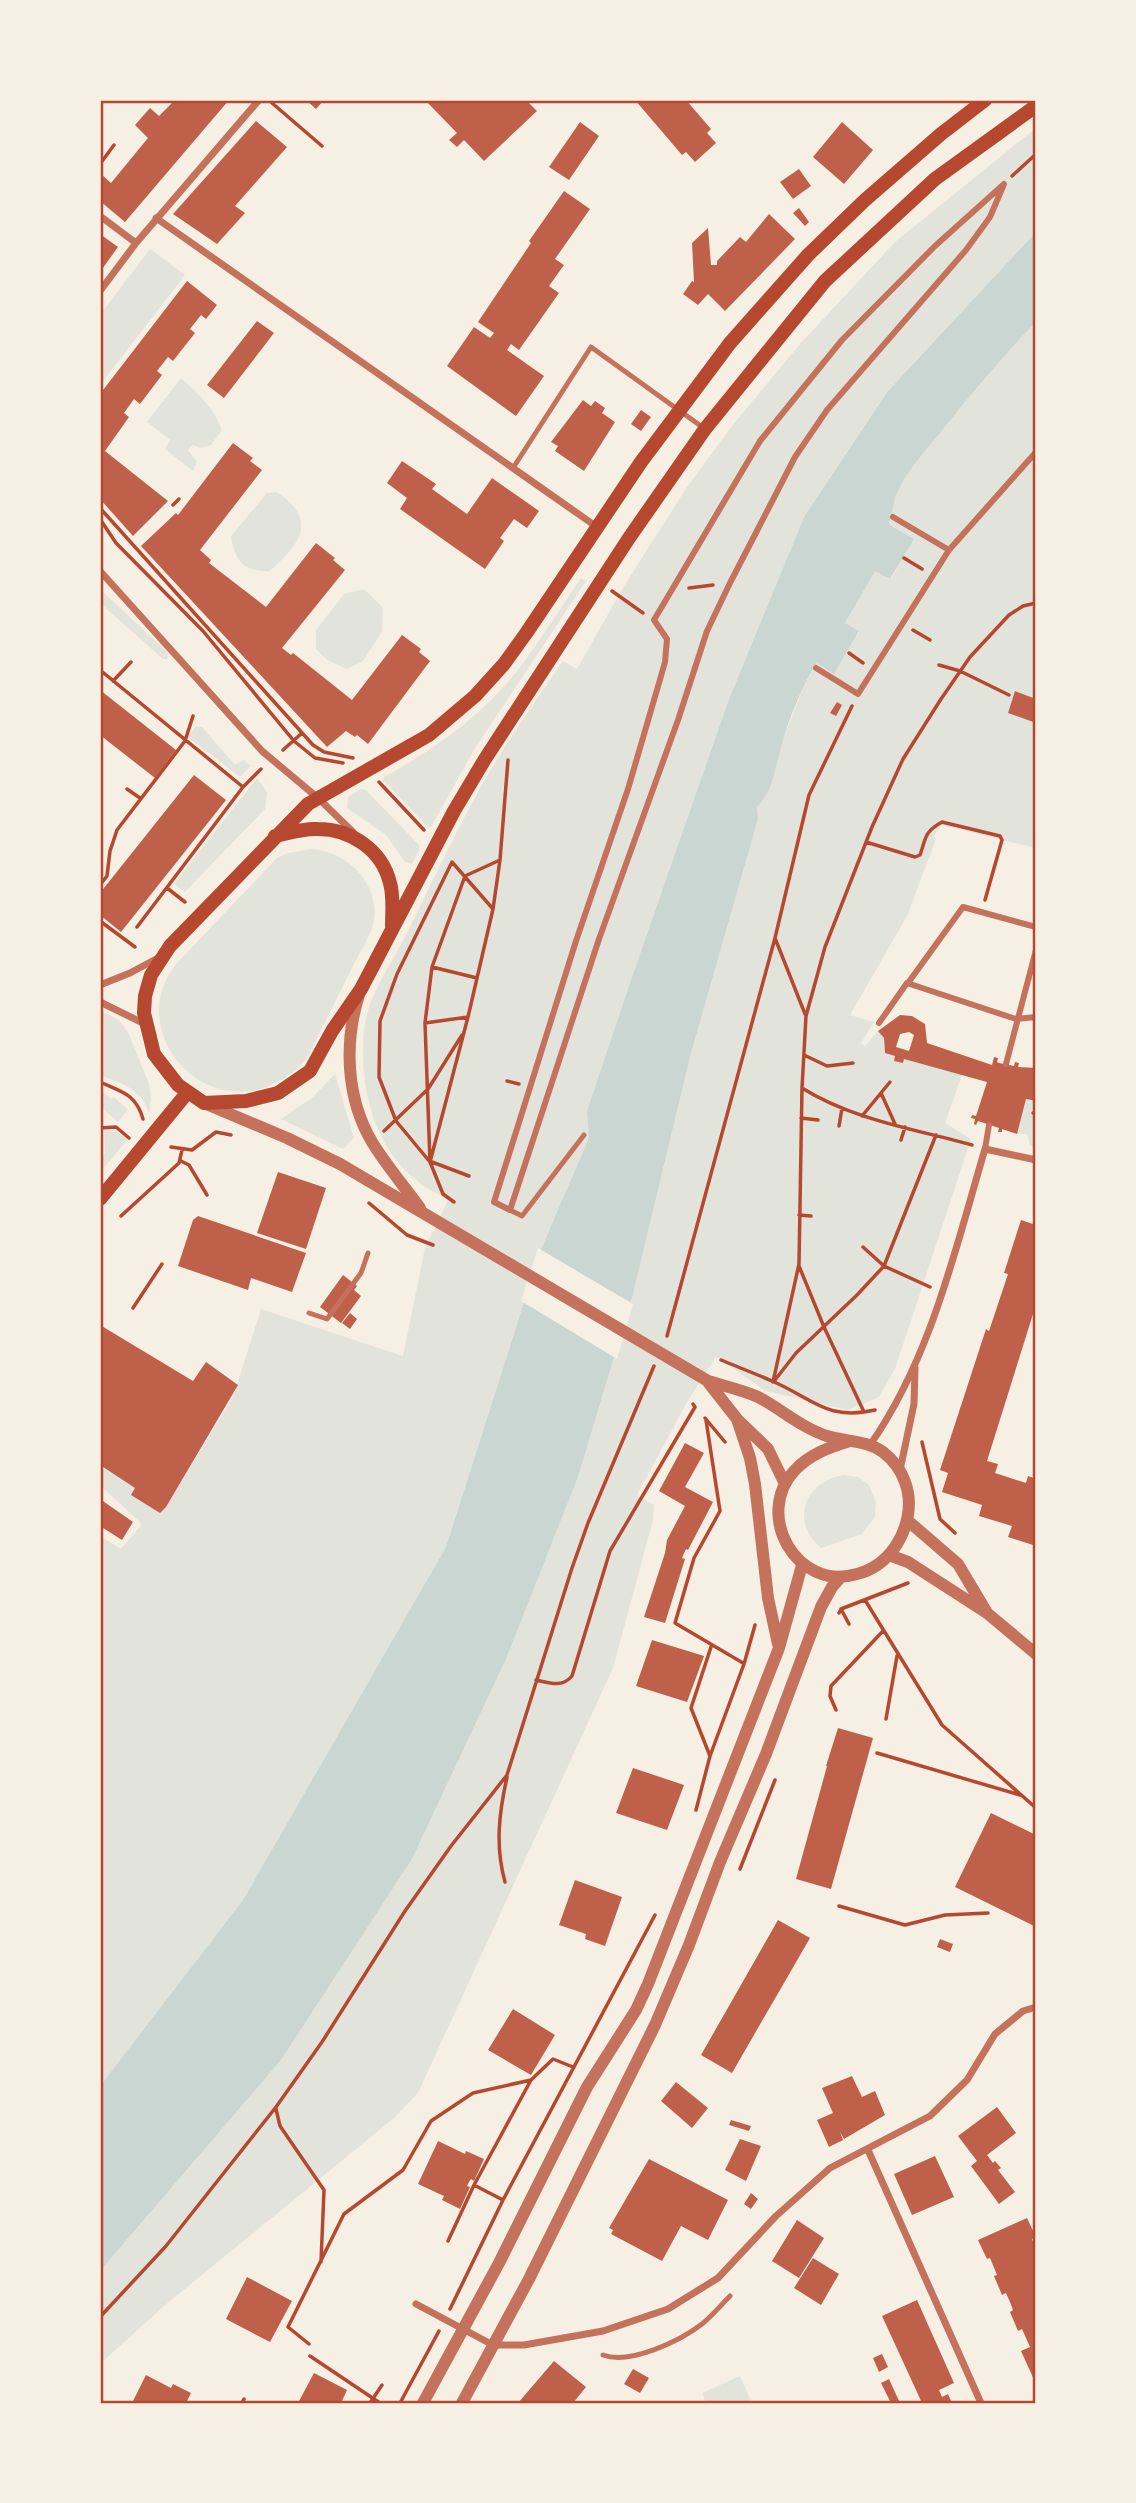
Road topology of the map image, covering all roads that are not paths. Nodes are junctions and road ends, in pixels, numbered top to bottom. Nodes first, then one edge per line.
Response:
1 (259, 100) edge
2 (985, 100) edge
3 (1036, 106) edge
4 (100, 216) edge
5 (156, 218) junction
6 (136, 243) junction
7 (100, 291) edge
8 (678, 409) junction
9 (705, 429) junction
10 (1036, 452) edge
11 (513, 468) junction
12 (893, 517) dead end
13 (597, 527) junction
14 (949, 550) junction
15 (100, 571) edge
16 (816, 668) dead end
17 (317, 798) junction
18 (275, 836) junction
19 (363, 843) junction
20 (1036, 927) edge
21 (392, 931) junction
22 (1036, 950) edge
23 (162, 956) junction
24 (908, 983) junction
25 (100, 985) edge
26 (361, 989) junction
27 (100, 1002) edge
28 (1036, 1017) edge
29 (1016, 1018) junction
30 (879, 1023) dead end
31 (145, 1025) junction
32 (1006, 1064) dead end
33 (187, 1093) junction
34 (204, 1103) junction
35 (989, 1125) dead end
36 (584, 1135) dead end
37 (985, 1149) junction
38 (1036, 1160) edge
39 (100, 1199) edge
40 (510, 1210) junction
41 (422, 1211) junction
42 (368, 1253) dead end
43 (309, 1313) dead end
44 (915, 1368) junction
45 (708, 1381) junction
46 (737, 1419) junction
47 (850, 1441) junction
48 (870, 1445) junction
49 (900, 1471) junction
50 (785, 1484) junction
51 (907, 1520) junction
52 (889, 1555) junction
53 (803, 1564) junction
54 (840, 1578) junction
55 (987, 1613) junction
56 (779, 1648) junction
57 (1036, 1654) edge
58 (1036, 2007) edge
59 (868, 2150) junction
60 (730, 2296) dead end
61 (416, 2304) dead end
62 (463, 2328) junction
63 (493, 2345) junction
64 (603, 2355) dead end
65 (423, 2403) edge
66 (462, 2403) edge
67 (981, 2403) edge

1 - 5 street
2 - 8 main road
3 - 9 main road
4 - 6 street
5 - 6 street
5 - 11 street
6 - 7 street
8 - 9 lane
8 - 11 lane
8 - 13 main road
9 - 21 main road
10 - 14 street
11 - 13 street
12 - 14 street
13 - 17 main road
14 - 16 street
15 - 17 street
17 - 18 main road
17 - 19 street
18 - 19 main road
18 - 23 main road
19 - 21 main road
20 - 24 street
21 - 26 main road
22 - 29 street
23 - 25 street
23 - 31 main road
24 - 29 street
24 - 30 street
26 - 34 main road
26 - 41 street
27 - 31 street
28 - 29 street
29 - 32 street
31 - 33 main road
33 - 34 main road
33 - 39 main road
34 - 41 street
35 - 37 street
36 - 40 lane
37 - 38 street
37 - 44 street
40 - 40 street
41 - 45 street
42 - 43 lane
44 - 48 street
44 - 49 street
45 - 46 street
45 - 47 street
46 - 50 street
46 - 56 street
47 - 48 street
47 - 50 street
48 - 49 street
49 - 51 street
50 - 53 street
51 - 52 street
51 - 55 street
52 - 54 street
52 - 55 street
53 - 54 street
53 - 56 street
54 - 63 street
55 - 57 street
56 - 62 street
58 - 59 street
59 - 63 street
59 - 67 street
60 - 64 lane
61 - 62 street
62 - 63 street
62 - 65 street
63 - 66 street

